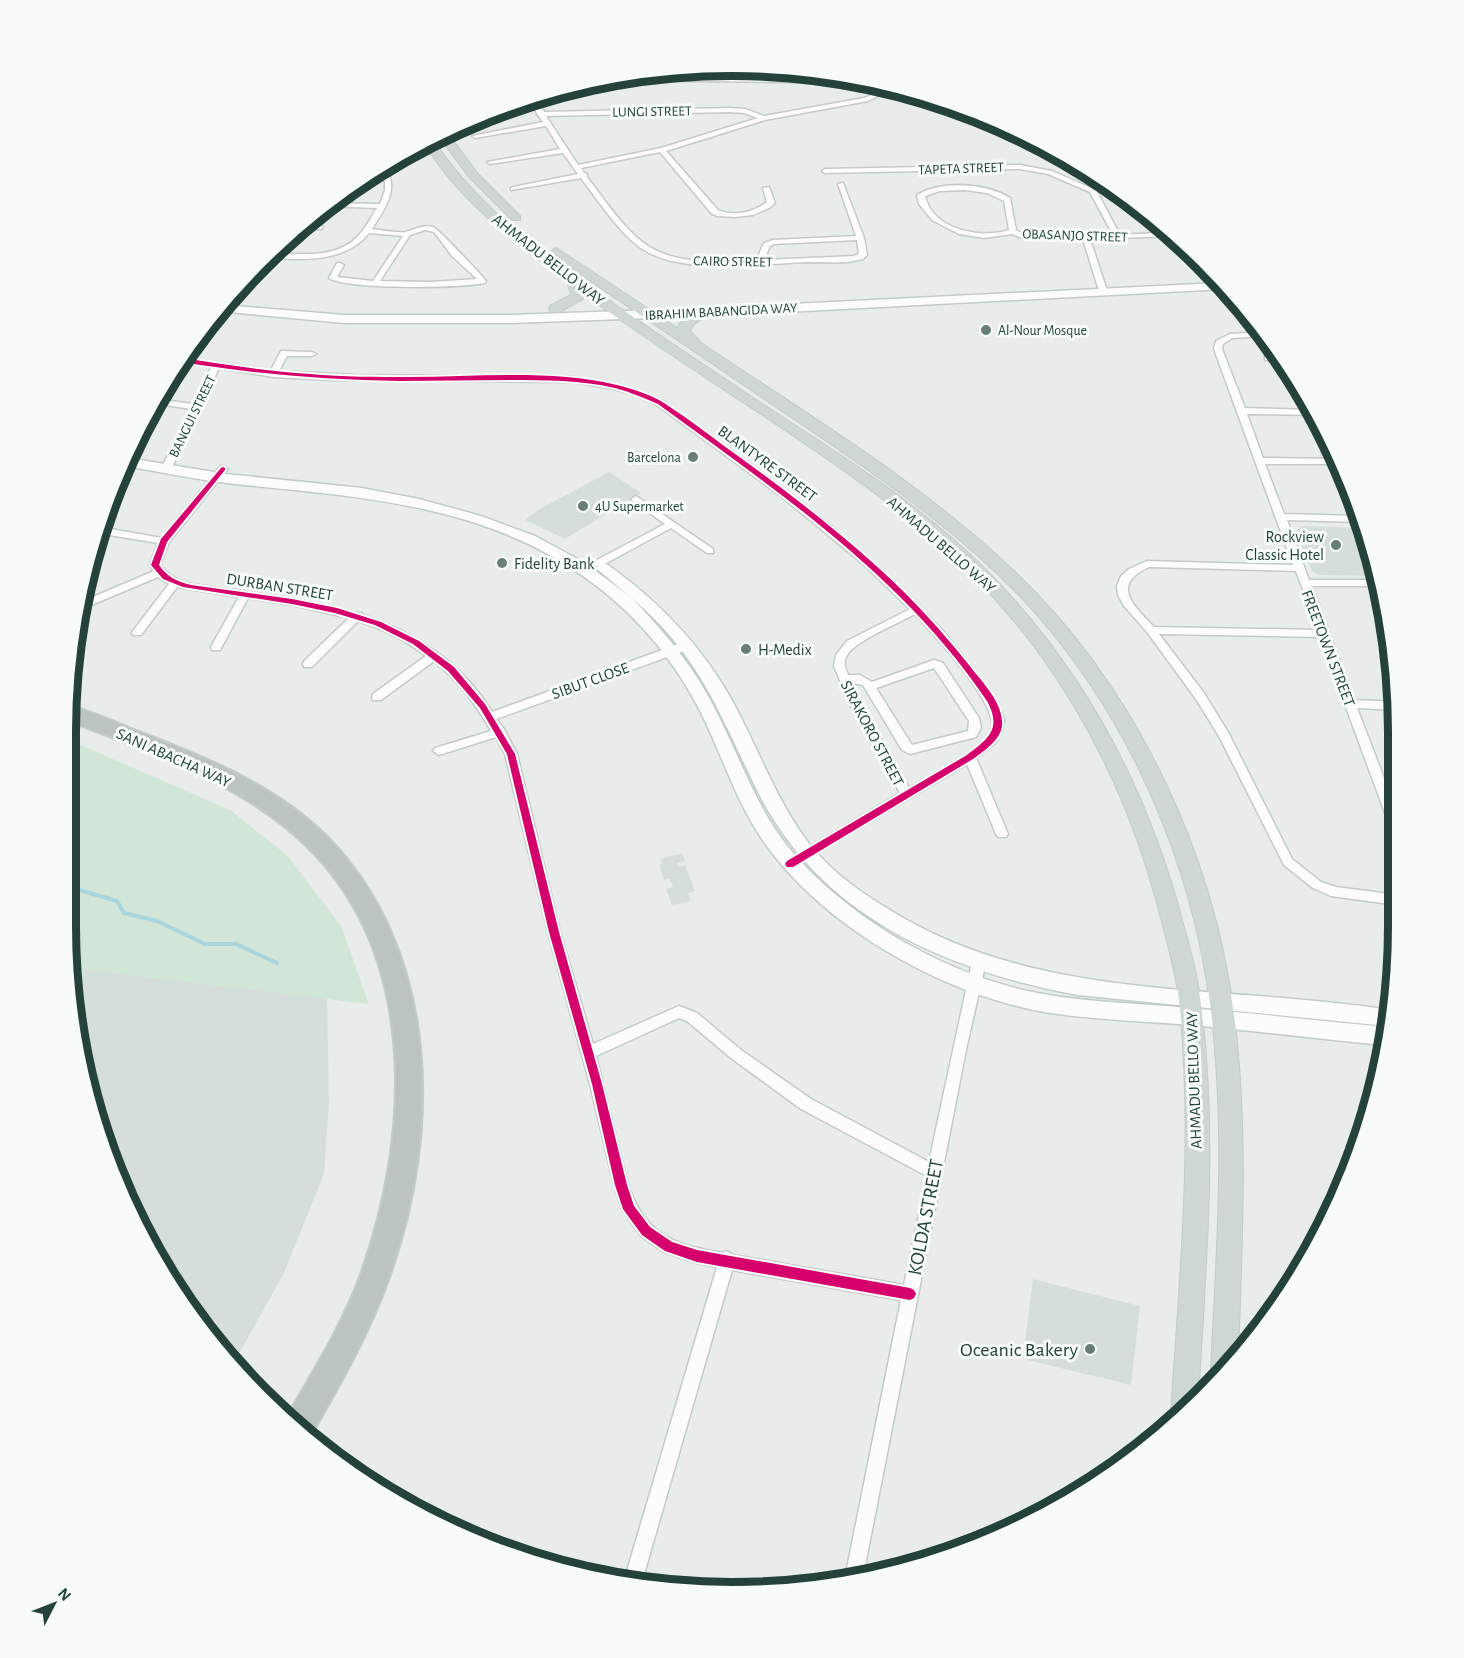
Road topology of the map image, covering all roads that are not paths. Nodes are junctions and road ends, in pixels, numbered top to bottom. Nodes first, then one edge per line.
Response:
1 (685, 78) edge
2 (798, 80) edge
3 (878, 93) edge
4 (537, 106) edge
5 (540, 114) junction
6 (764, 118) junction
7 (546, 123) junction
8 (475, 136) dead end
9 (448, 141) edge
10 (433, 149) edge
11 (566, 150) junction
12 (662, 150) junction
13 (490, 162) dead end
14 (579, 167) junction
15 (825, 171) dead end
16 (387, 175) edge
17 (585, 175) junction
18 (381, 179) edge
19 (389, 179) junction
20 (841, 184) dead end
21 (767, 188) dead end
22 (513, 189) dead end
23 (1099, 189) edge
24 (1093, 191) junction
25 (343, 205) edge
26 (382, 206) junction
27 (314, 227) edge
28 (319, 227) dead end
29 (366, 231) junction
30 (1014, 231) junction
31 (406, 234) junction
32 (1159, 235) edge
33 (1086, 237) junction
34 (1118, 237) junction
35 (860, 238) junction
36 (283, 255) edge
37 (759, 262) junction
38 (340, 265) dead end
39 (572, 279) junction
40 (1207, 280) edge
41 (375, 283) junction
42 (1212, 286) edge
43 (1103, 287) junction
44 (238, 301) edge
45 (232, 309) edge
46 (555, 309) junction
47 (629, 311) junction
48 (710, 312) junction
49 (1253, 334) edge
50 (699, 349) junction
51 (312, 354) dead end
52 (192, 361) edge
53 (216, 365) junction
54 (273, 374) junction
55 (165, 403) edge
56 (195, 407) junction
57 (1240, 411) junction
58 (1305, 413) edge
59 (138, 454) edge
60 (1261, 461) junction
61 (135, 462) edge
62 (1329, 462) edge
63 (170, 463) junction
64 (219, 473) junction
65 (636, 499) dead end
66 (1281, 517) junction
67 (1352, 519) edge
68 (671, 524) junction
69 (108, 532) edge
70 (164, 541) junction
71 (710, 551) dead end
72 (597, 564) junction
73 (1299, 568) junction
74 (158, 573) junction
75 (1304, 583) junction
76 (175, 584) junction
77 (1370, 584) edge
78 (245, 595) junction
79 (89, 602) edge
80 (917, 609) junction
81 (358, 615) junction
82 (1151, 630) junction
83 (137, 633) dead end
84 (1323, 634) junction
85 (216, 647) dead end
86 (680, 648) junction
87 (435, 655) junction
88 (308, 664) dead end
89 (844, 679) junction
90 (871, 686) junction
91 (377, 696) dead end
92 (1351, 704) junction
93 (1387, 706) edge
94 (77, 716) edge
95 (491, 716) junction
96 (500, 732) junction
97 (439, 751) dead end
98 (970, 757) junction
99 (906, 794) junction
100 (1388, 807) edge
101 (1002, 834) dead end
102 (806, 854) junction
103 (790, 864) junction
104 (1388, 899) edge
105 (979, 962) junction
106 (973, 983) junction
107 (1190, 997) junction
108 (1221, 1001) junction
109 (1192, 1017) junction
110 (1381, 1017) edge
111 (1224, 1021) junction
112 (1378, 1035) edge
113 (588, 1053) junction
114 (934, 1172) junction
115 (727, 1259) junction
116 (910, 1294) junction
117 (1224, 1359) edge
118 (1185, 1400) edge
119 (302, 1421) edge
120 (856, 1570) edge
121 (635, 1574) edge

1 - 2 street
3 - 6 street
4 - 5 street, CAIRO STREET
5 - 6 street, LUNGI STREET
5 - 7 street, CAIRO STREET
6 - 12 street
7 - 8 street
7 - 11 street, CAIRO STREET
9 - 47 main road, AHMADU BELLO WAY
10 - 39 main road, AHMADU BELLO WAY
11 - 13 street
11 - 14 street, CAIRO STREET
12 - 14 street
12 - 21 street
14 - 17 street, CAIRO STREET
15 - 24 street, TAPETA STREET
16 - 19 street
17 - 22 street
17 - 37 street, CAIRO STREET
18 - 19 street
19 - 26 street
20 - 35 street
23 - 24 street
24 - 34 street
25 - 26 street
26 - 29 street
27 - 28 street
29 - 31 street
29 - 36 street
30 - 30 street, OBASANJO STREET
30 - 33 street, OBASANJO STREET
31 - 41 street
31 - 41 street
32 - 34 street, OBASANJO STREET
33 - 34 street, OBASANJO STREET
33 - 43 street
35 - 37 street
35 - 37 street, CAIRO STREET
38 - 41 street
39 - 46 main road
39 - 47 main road, AHMADU BELLO WAY
40 - 43 main road, IBRAHIM BABANGIDA WAY
42 - 43 main road, IBRAHIM BABANGIDA WAY
43 - 47 main road, IBRAHIM BABANGIDA WAY
43 - 48 main road, IBRAHIM BABANGIDA WAY
44 - 46 main road, IBRAHIM BABANGIDA WAY
45 - 47 main road, IBRAHIM BABANGIDA WAY
46 - 47 main road, IBRAHIM BABANGIDA WAY
47 - 48 main road, IBRAHIM BABANGIDA WAY
47 - 50 main road, AHMADU BELLO WAY
47 - 107 main road, AHMADU BELLO WAY
48 - 50 main road
49 - 57 street, FREETOWN STREET
50 - 108 main road, AHMADU BELLO WAY
51 - 54 street
52 - 53 street, BLANTYRE STREET
53 - 54 street, BLANTYRE STREET
53 - 56 street, BANGUI STREET
54 - 80 street, BLANTYRE STREET
55 - 56 street
56 - 63 street, BANGUI STREET
57 - 58 street
57 - 60 street, FREETOWN STREET
59 - 63 main road
60 - 62 street
60 - 66 street, FREETOWN STREET
61 - 63 main road
63 - 64 main road
64 - 70 street
64 - 72 main road
64 - 86 main road
65 - 68 street
66 - 67 street
66 - 73 street, FREETOWN STREET
68 - 71 street
68 - 72 street
69 - 70 street
70 - 74 street
72 - 86 main road
73 - 75 street, FREETOWN STREET
73 - 82 street
74 - 76 street, DURBAN STREET
74 - 79 street
75 - 77 street
75 - 84 street, FREETOWN STREET
76 - 78 street, DURBAN STREET
76 - 83 street
78 - 81 street, DURBAN STREET
78 - 85 street
80 - 89 street, SIRAKORO STREET
80 - 98 street, BLANTYRE STREET
81 - 87 street, DURBAN STREET
81 - 88 street
82 - 84 street
82 - 104 street
84 - 92 street, FREETOWN STREET
86 - 95 street, SIBUT CLOSE
86 - 102 main road
86 - 103 main road
87 - 91 street
87 - 95 street, DURBAN STREET
89 - 90 street
89 - 99 street, SIRAKORO STREET
90 - 90 street
92 - 93 street
92 - 100 street, FREETOWN STREET
94 - 119 highway, SANI ABACHA WAY
95 - 96 street, DURBAN STREET
96 - 97 street
96 - 113 street, DURBAN STREET
98 - 99 street, BLANTYRE STREET
98 - 101 street
99 - 102 street, BLANTYRE STREET
102 - 103 street, BLANTYRE STREET
102 - 105 main road
103 - 106 main road
105 - 106 street, KOLDA STREET
105 - 107 main road
106 - 109 main road
106 - 114 street, KOLDA STREET
107 - 108 main road
107 - 109 main road, AHMADU BELLO WAY
108 - 110 main road
108 - 111 main road, AHMADU BELLO WAY
109 - 111 main road
109 - 118 main road, AHMADU BELLO WAY
111 - 112 main road
111 - 117 main road, AHMADU BELLO WAY
113 - 114 street
113 - 115 street, DURBAN STREET
114 - 116 street, KOLDA STREET
115 - 116 street, DURBAN STREET
115 - 121 street
116 - 120 street, KOLDA STREET

